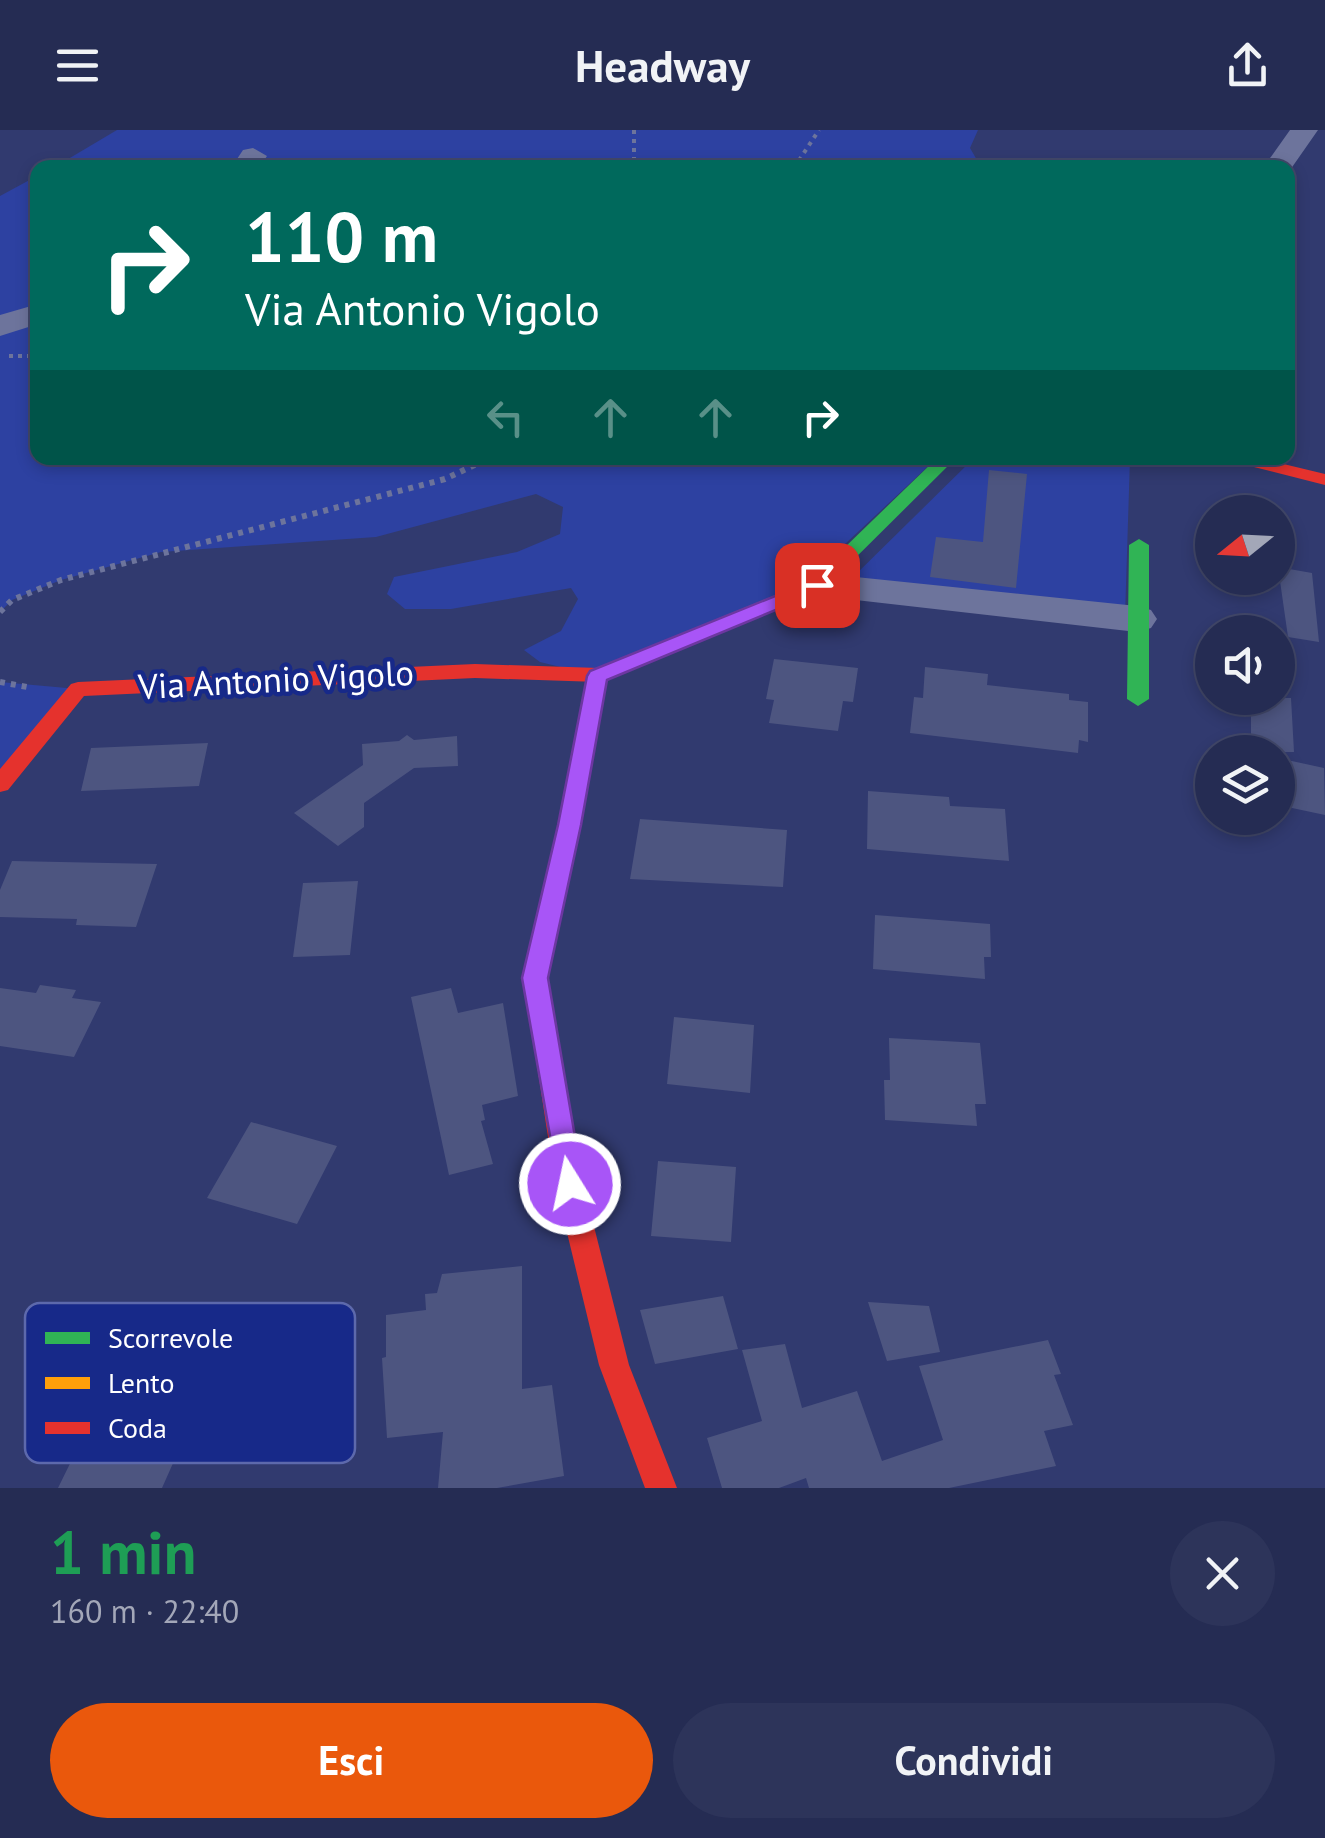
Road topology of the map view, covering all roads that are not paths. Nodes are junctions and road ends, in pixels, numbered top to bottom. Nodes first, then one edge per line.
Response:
1 (1304, 130) edge
2 (1283, 160) edge
3 (30, 317) edge
4 (0, 326) edge
5 (940, 465) edge
6 (1262, 465) edge
7 (1325, 480) edge
8 (1139, 546) dead end
9 (817, 585) junction
10 (1137, 618) junction
11 (598, 676) junction
12 (1138, 698) dead end
13 (0, 784) edge
14 (661, 1488) edge

1 - 2 street
3 - 4 street
5 - 9 street, Via Antonio Vigolo
6 - 7 street
8 - 10 street
9 - 10 street, Via Antonio Vigolo
9 - 11 street, Via Antonio Vigolo
10 - 12 street
11 - 13 street, Via Antonio Vigolo
11 - 14 street

